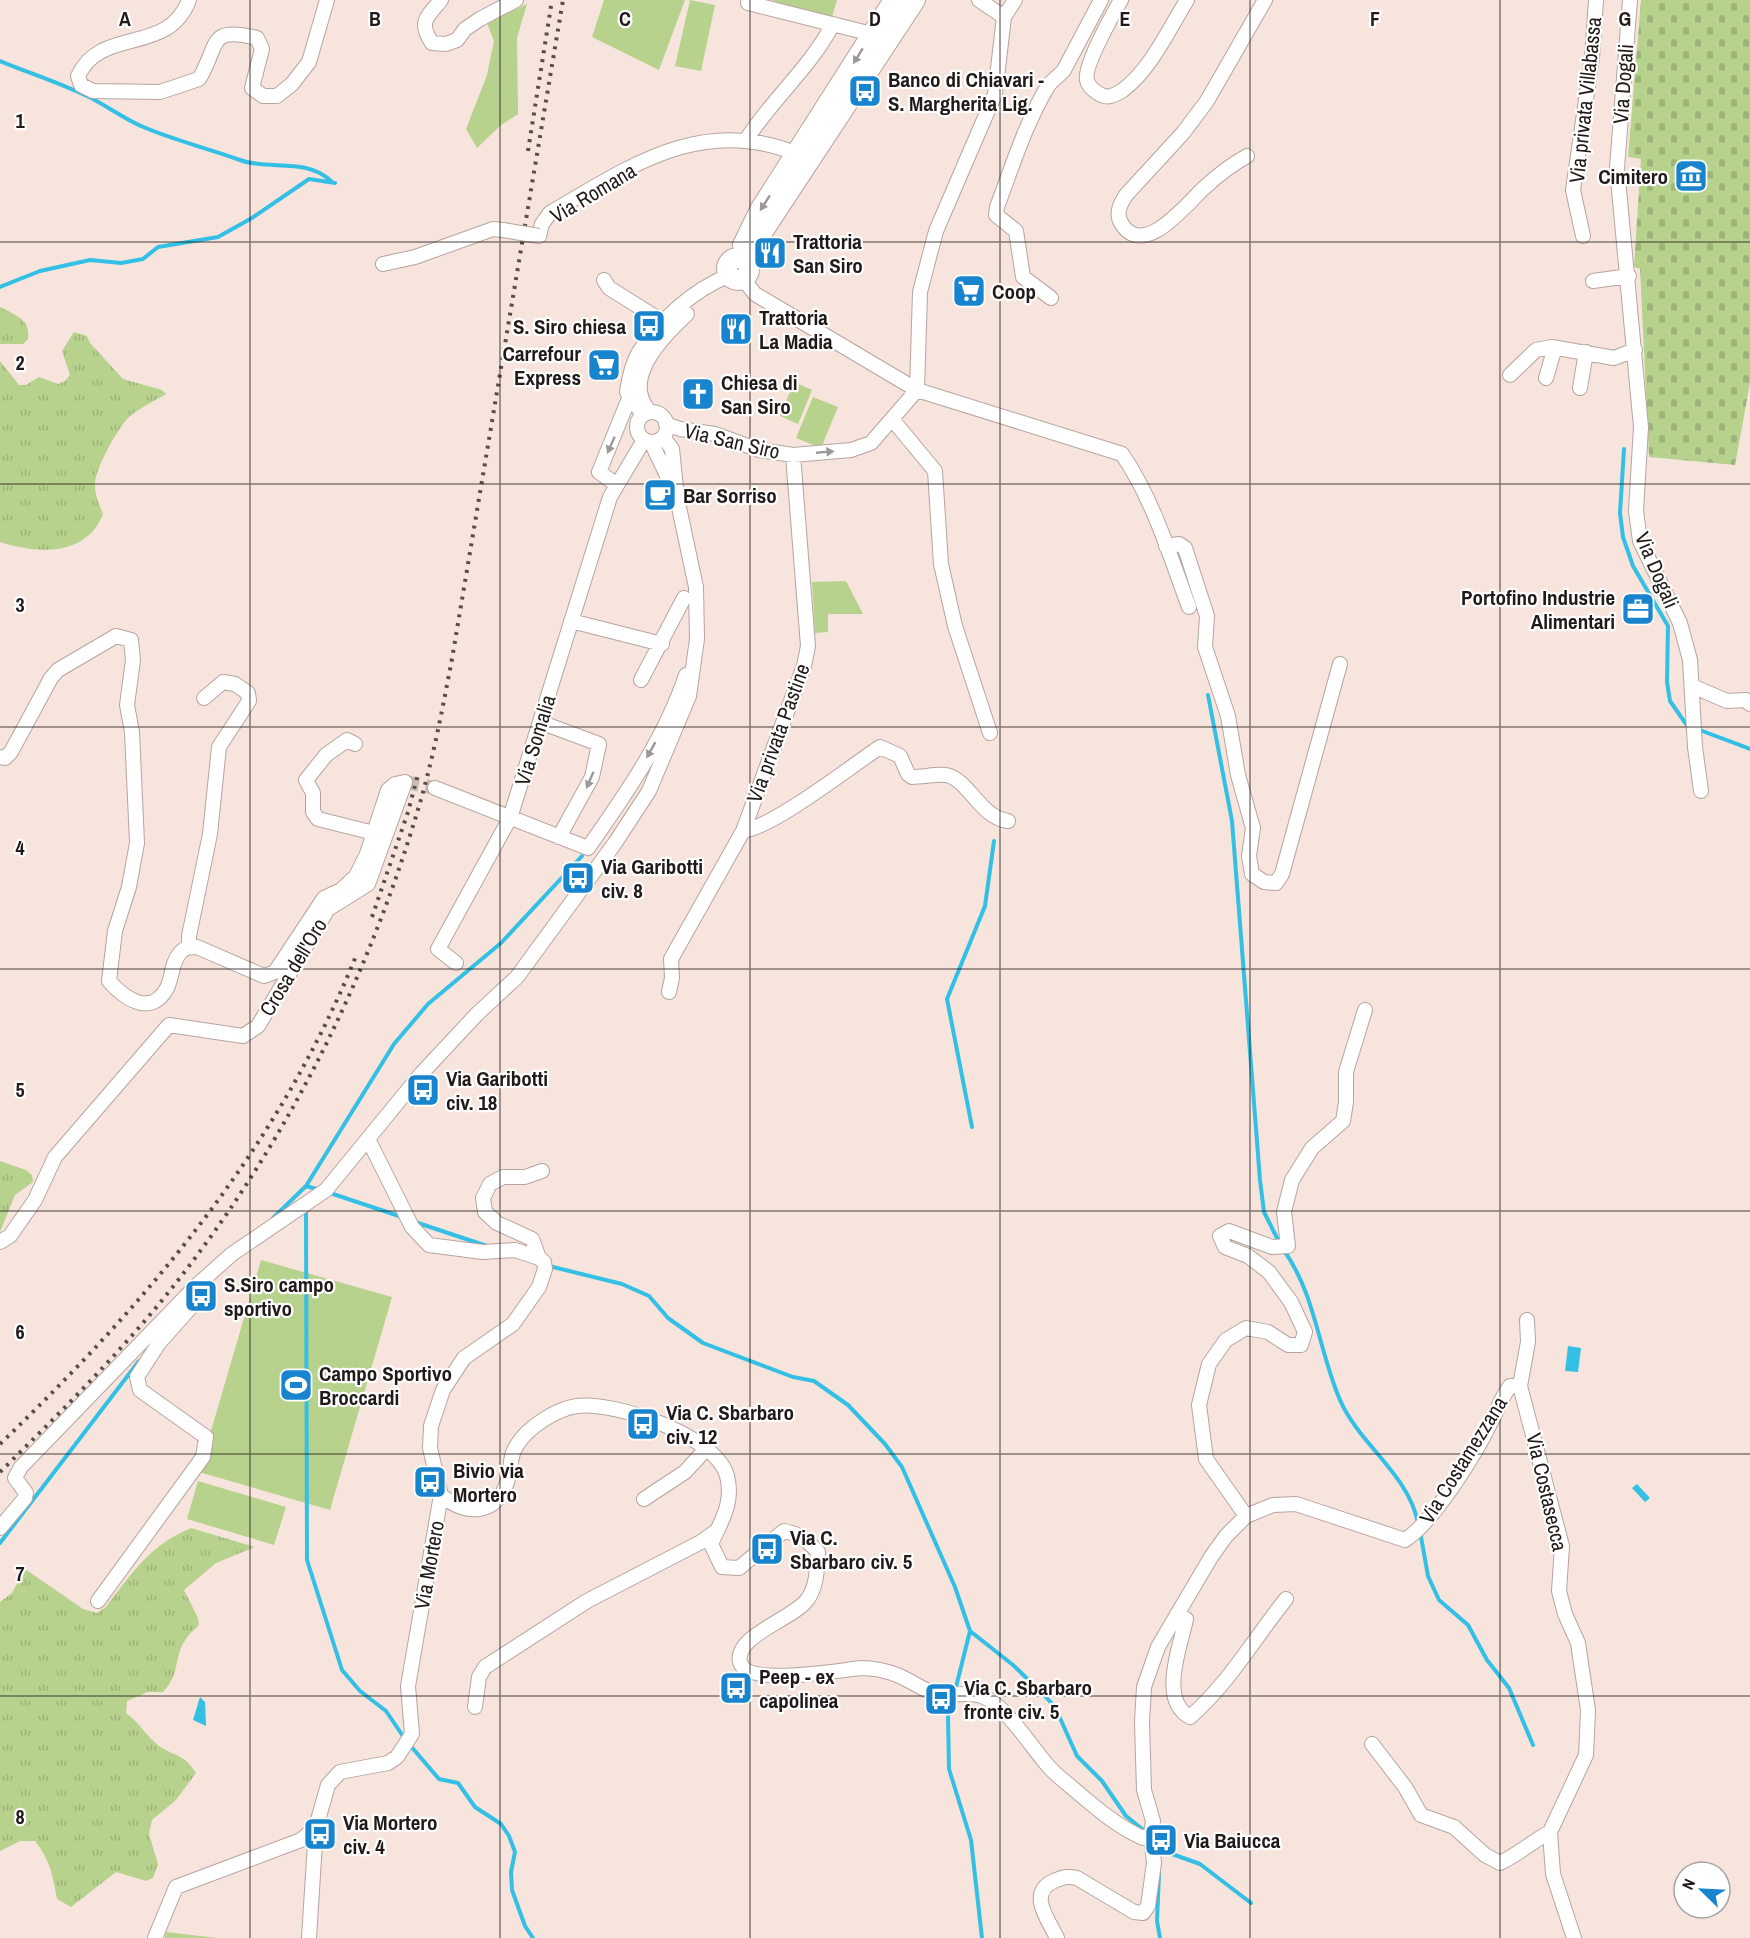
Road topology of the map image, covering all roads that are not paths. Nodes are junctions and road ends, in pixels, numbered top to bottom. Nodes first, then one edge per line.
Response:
1 (189, 0) edge
2 (327, 0) edge
3 (441, 0) edge
4 (516, 0) edge
5 (915, 0) edge
6 (979, 0) edge
7 (1016, 0) edge
8 (1101, 0) edge
9 (1121, 0) edge
10 (1187, 0) edge
11 (1265, 0) edge
12 (1596, 0) edge
13 (1630, 0) edge
14 (887, 2) edge
15 (748, 3) dead end
16 (1004, 16) junction
17 (833, 24) junction
18 (872, 34) junction
19 (746, 140) junction
20 (1247, 156) dead end
21 (804, 157) junction
22 (1583, 236) dead end
23 (383, 264) dead end
24 (737, 270) junction
25 (1629, 276) junction
26 (604, 280) dead end
27 (1593, 281) dead end
28 (1051, 298) dead end
29 (664, 323) junction
30 (1552, 347) junction
31 (1635, 350) junction
32 (1586, 352) junction
33 (1510, 375) dead end
34 (1546, 378) dead end
35 (1580, 388) dead end
36 (917, 390) junction
37 (630, 396) junction
38 (646, 414) junction
39 (892, 418) junction
40 (658, 440) junction
41 (793, 455) junction
42 (616, 485) junction
43 (1166, 546) junction
44 (684, 598) dead end
45 (1189, 607) dead end
46 (571, 621) junction
47 (698, 639) junction
48 (662, 644) junction
49 (1340, 664) dead end
50 (641, 680) dead end
51 (1692, 686) junction
52 (204, 698) dead end
53 (1750, 704) edge
54 (540, 722) junction
55 (990, 733) dead end
56 (355, 744) dead end
57 (0, 757) edge
58 (435, 788) tunnel mouth
59 (1701, 790) dead end
60 (510, 818) junction
61 (1008, 821) dead end
62 (743, 831) junction
63 (374, 833) junction
64 (559, 837) junction
65 (189, 947) junction
66 (456, 963) dead end
67 (669, 992) dead end
68 (1365, 1010) dead end
69 (368, 1139) junction
70 (543, 1171) dead end
71 (0, 1242) edge
72 (539, 1258) junction
73 (195, 1287) junction
74 (1527, 1320) dead end
75 (1520, 1386) junction
76 (706, 1449) junction
77 (441, 1495) junction
78 (644, 1499) dead end
79 (1246, 1516) junction
80 (0, 1527) edge
81 (717, 1531) junction
82 (1286, 1599) dead end
83 (98, 1600) dead end
84 (1177, 1614) junction
85 (476, 1707) dead end
86 (1372, 1744) dead end
87 (316, 1827) junction
88 (1550, 1832) junction
89 (1151, 1834) junction
90 (155, 1938) edge
91 (309, 1938) edge
92 (1057, 1938) edge
93 (1574, 1938) edge

1 - 2 street
3 - 4 street
5 - 21 street
6 - 16 street
7 - 16 street
8 - 28 street
9 - 10 street
11 - 20 street
12 - 22 street, Via privata Villabassa
13 - 25 street, Via Dogali
14 - 18 street
15 - 17 street
16 - 36 street
17 - 18 street
17 - 19 street
18 -> 21 street
19 - 21 street, Via Romana
19 - 23 street, Via Romana, bridge
21 - 24 street
24 - 29 street
24 - 36 street
24 - 38 street
25 - 27 street
25 - 31 street, Via Dogali
26 - 29 street
29 - 37 street
30 - 32 street
30 - 33 street
30 - 34 street
31 - 32 street
31 - 51 street, Via Dogali
32 - 35 street
36 - 39 street, Via San Siro
36 - 43 street
37 - 38 street
37 -> 42 street
38 - 40 street
38 - 40 street
41 -> 39 street, Via San Siro
39 - 55 street
40 - 41 street, Via San Siro
40 - 42 street, Via Somalia
40 - 47 street
41 - 62 street, Via privata Pastine
42 - 46 street, Via Somalia
43 - 45 street
43 - 49 street
44 - 48 street
46 - 48 street
46 - 54 street, Via Somalia
47 -> 64 street
47 - 69 street
48 - 50 street
51 - 53 street
51 - 59 street, Via Dogali
52 - 65 street
54 - 60 street, Via Somalia
54 -> 64 street
56 - 63 street
57 - 65 street
58 - 60 street
60 - 64 street
60 - 66 street, Via Somalia
61 - 62 street
62 - 67 street, Via privata Pastine
63 - 65 street
63 - 71 street, Crosa dell'Oro
68 - 79 street
69 - 72 street
69 - 73 street
70 - 72 street
72 - 77 street, Via Mortero
73 - 80 street
73 - 83 street
74 - 75 street, Via Costasecca
75 - 79 street, Via Costamezzana
75 - 88 street, Via Costasecca
76 - 77 street
76 - 78 street
76 - 81 street
77 - 87 street, Via Mortero
79 - 84 street, Via Costamezzana
81 - 85 street
81 - 89 street
82 - 84 street
84 - 89 street, Via Costamezzana
86 - 88 street
87 - 90 street
87 - 91 street
88 - 93 street, Via Costasecca
89 - 92 street

